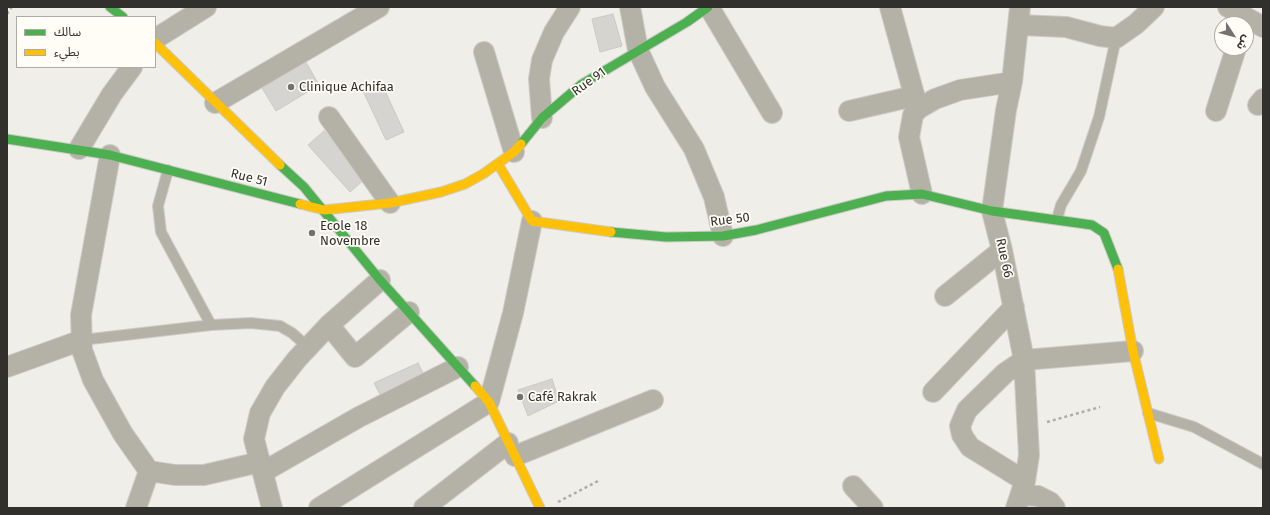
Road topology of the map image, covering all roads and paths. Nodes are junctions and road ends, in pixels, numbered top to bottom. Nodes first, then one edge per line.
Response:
1 (12, 7) edge
2 (110, 7) edge
3 (206, 7) edge
4 (379, 7) edge
5 (570, 7) edge
6 (630, 7) edge
7 (709, 7) edge
8 (890, 7) edge
9 (1154, 7) edge
10 (7, 14) edge
11 (1242, 14) edge
12 (685, 15) edge
13 (122, 16) edge
14 (1020, 16) edge
15 (1263, 27) edge
16 (156, 38) edge
17 (1116, 38) junction
18 (156, 44) edge
19 (638, 50) junction
20 (484, 52) dead end
21 (1233, 56) edge
22 (131, 68) edge
23 (1012, 82) junction
24 (215, 103) junction
25 (916, 103) junction
26 (849, 111) dead end
27 (1216, 111) dead end
28 (772, 113) dead end
29 (329, 117) dead end
30 (542, 118) junction
31 (7, 139) edge
32 (78, 149) junction
33 (514, 152) junction
34 (110, 155) junction
35 (498, 164) junction
36 (168, 170) junction
37 (483, 174) joint
38 (922, 194) junction
39 (390, 202) junction
40 (324, 210) junction
41 (992, 211) junction
42 (1057, 220) junction
43 (532, 221) junction
44 (723, 236) junction
45 (1002, 250) junction
46 (380, 280) junction
47 (945, 296) dead end
48 (1014, 307) junction
49 (409, 312) junction
50 (211, 325) junction
51 (329, 325) junction
52 (82, 340) junction
53 (308, 347) junction
54 (1133, 351) junction
55 (1024, 360) junction
56 (7, 367) edge
57 (458, 367) junction
58 (933, 392) dead end
59 (653, 400) dead end
60 (489, 402) junction
61 (1100, 407) dead end
62 (1148, 412) junction
63 (1029, 427) junction
64 (511, 449) junction
65 (1159, 459) dead end
66 (1263, 464) edge
67 (261, 467) junction
68 (149, 470) junction
69 (600, 480) dead end
70 (853, 486) dead end
71 (1021, 495) edge
72 (554, 504) dead end
73 (136, 508) edge
74 (272, 508) edge
75 (319, 508) edge
76 (424, 508) edge
77 (540, 508) edge
78 (872, 508) edge
79 (1055, 508) edge

1 - 10 path
2 - 13 street
3 - 16 street
4 - 24 street
5 - 30 street
6 - 19 street
7 - 12 street, Rue 91
7 - 28 street
8 - 25 street
9 - 17 street
11 - 15 street
12 - 19 street, Rue 91
14 - 17 street
14 - 23 street, Rue 66
17 - 42 lane
18 - 24 street
19 - 30 street, Rue 91
19 - 44 street
20 - 33 street
21 - 27 street
22 - 32 street
23 - 25 street
23 - 41 street, Rue 66
24 - 40 street
25 - 26 street
25 - 38 street
29 - 39 street
30 - 33 street, Rue 91
31 - 32 street, Rue 51
32 - 34 street, Rue 51
33 - 35 street, Rue 91
34 - 36 street, Rue 51
34 - 52 street
35 - 37 street, Rue 91
35 - 43 street
36 - 40 street, Rue 51
36 - 50 lane
37 - 39 street, Rue 51
38 - 41 street, Rue 50
38 - 44 street, Rue 50
39 - 40 street, Rue 51
40 - 46 street
41 - 42 street, Rue 50
41 - 45 street, Rue 66
42 - 54 street, Rue 50
43 - 44 street, Rue 50
43 - 60 street
45 - 47 street
45 - 48 street, Rue 66
46 - 49 street
46 - 51 street
48 - 55 street, Rue 66
48 - 58 street
49 - 51 street
49 - 57 street
50 - 52 lane
50 - 53 lane
51 - 53 street
52 - 56 street
52 - 68 street
53 - 67 street
54 - 55 street
54 - 62 street, Rue 50
55 - 63 street, Rue 66
55 - 71 street
57 - 60 street
57 - 67 street
59 - 64 street
60 - 64 street
60 - 75 street
61 - 63 path
62 - 65 street, Rue 50
62 - 66 lane
63 - 71 street, Rue 66
64 - 76 street
64 - 77 street
67 - 68 street
67 - 74 street
68 - 73 street
69 - 72 path
70 - 78 street
71 - 79 street

